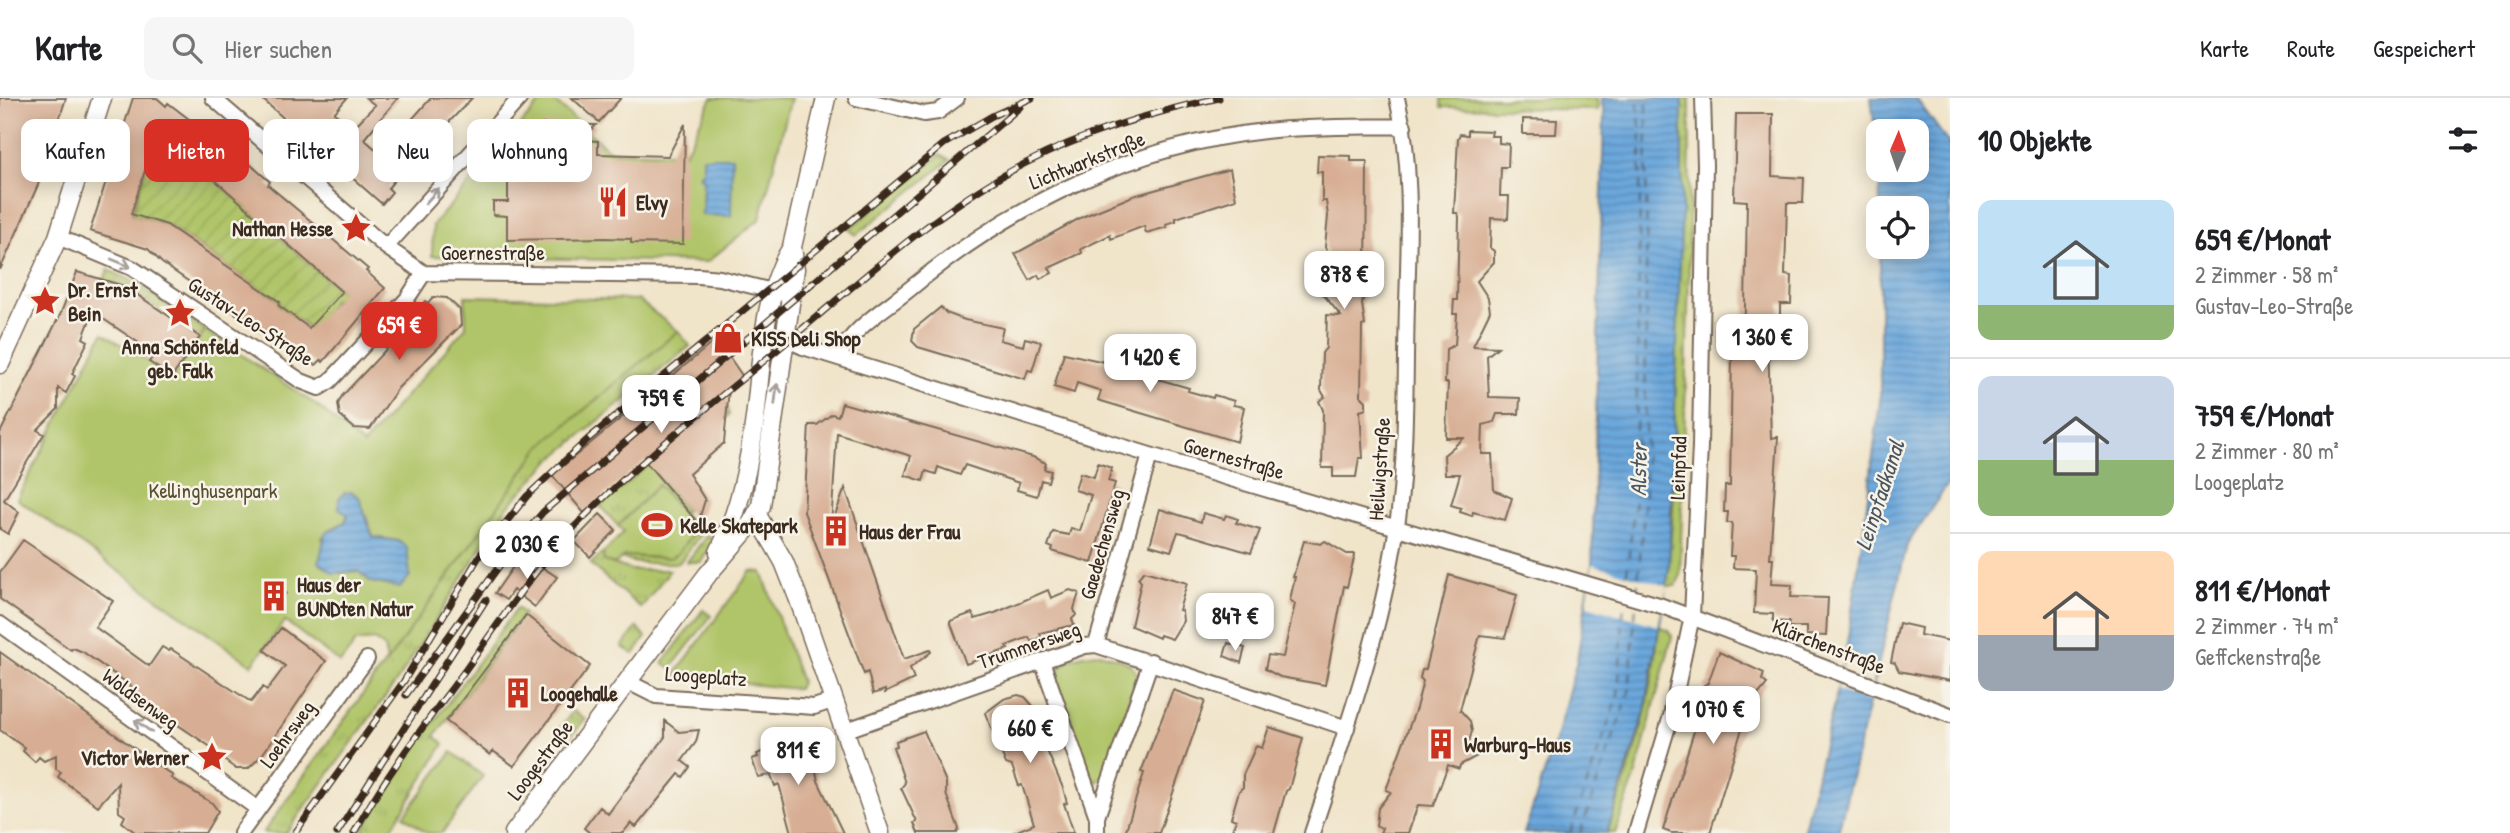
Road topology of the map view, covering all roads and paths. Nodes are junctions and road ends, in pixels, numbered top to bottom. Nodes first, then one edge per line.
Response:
1 (102, 98) edge
2 (213, 98) edge
3 (520, 98) edge
4 (826, 98) edge
5 (856, 98) edge
6 (957, 98) edge
7 (1397, 98) edge
8 (1703, 98) edge
9 (1404, 126) junction
10 (58, 237) junction
11 (386, 247) junction
12 (424, 273) junction
13 (783, 294) junction
14 (766, 330) junction
15 (784, 339) junction
16 (839, 357) junction
17 (0, 364) edge
18 (756, 417) junction
19 (770, 449) junction
20 (1150, 455) junction
21 (757, 515) junction
22 (738, 527) junction
23 (1396, 527) junction
24 (1692, 616) junction
25 (0, 624) edge
26 (1096, 645) junction
27 (367, 659) dead end
28 (1042, 661) junction
29 (1151, 661) junction
30 (628, 682) junction
31 (832, 701) junction
32 (1950, 715) edge
33 (1347, 728) junction
34 (844, 731) junction
35 (258, 809) junction
36 (1097, 817) junction
37 (241, 833) edge
38 (514, 833) edge
39 (880, 833) edge
40 (1097, 833) edge
41 (1312, 833) edge
42 (1636, 833) edge

1 - 10 street
2 - 11 street, Goernestraße
11 -> 3 street
4 - 13 street
5 - 6 street
7 - 9 street, Heilwigstraße
8 - 24 street, Leinpfad
9 - 16 street, Lichtwarkstraße
9 - 23 street, Heilwigstraße
10 -> 12 street, Gustav-Leo-Straße
10 - 17 street
11 - 12 street, Goernestraße
12 - 13 street, Goernestraße
13 - 14 street, Loogeplatz
13 - 15 street, Loogeplatz
14 - 15 street, Goernestraße
14 - 18 street, Loogeplatz
15 - 16 street, Goernestraße
19 -> 15 street, Loogeplatz
16 - 20 street, Goernestraße
18 - 19 street
18 - 22 street, Loogeplatz
19 - 21 street, Loogeplatz
20 - 23 street, Goernestraße
20 - 26 street, Gaedechensweg
21 - 22 street, Loogeplatz
21 - 31 street
22 - 30 street, Loogeplatz
23 - 24 street, Goernestraße
23 - 33 street, Heilwigstraße
24 - 32 street, Klärchenstraße
24 - 42 street, Leinpfad
35 -> 25 street, Woldsenweg
26 - 28 street, Trummersweg
26 - 29 street, Trummersweg
27 - 35 street, Loehrsweg
28 - 34 street, Trummersweg
28 - 36 street
29 - 33 street, Trummersweg
29 - 36 street
30 - 31 street, Loogeplatz
30 - 38 street, Loogestraße
31 - 34 street
33 - 41 street, Heilwigstraße
34 - 39 street
35 - 37 street, Loehrsweg
36 - 40 street

